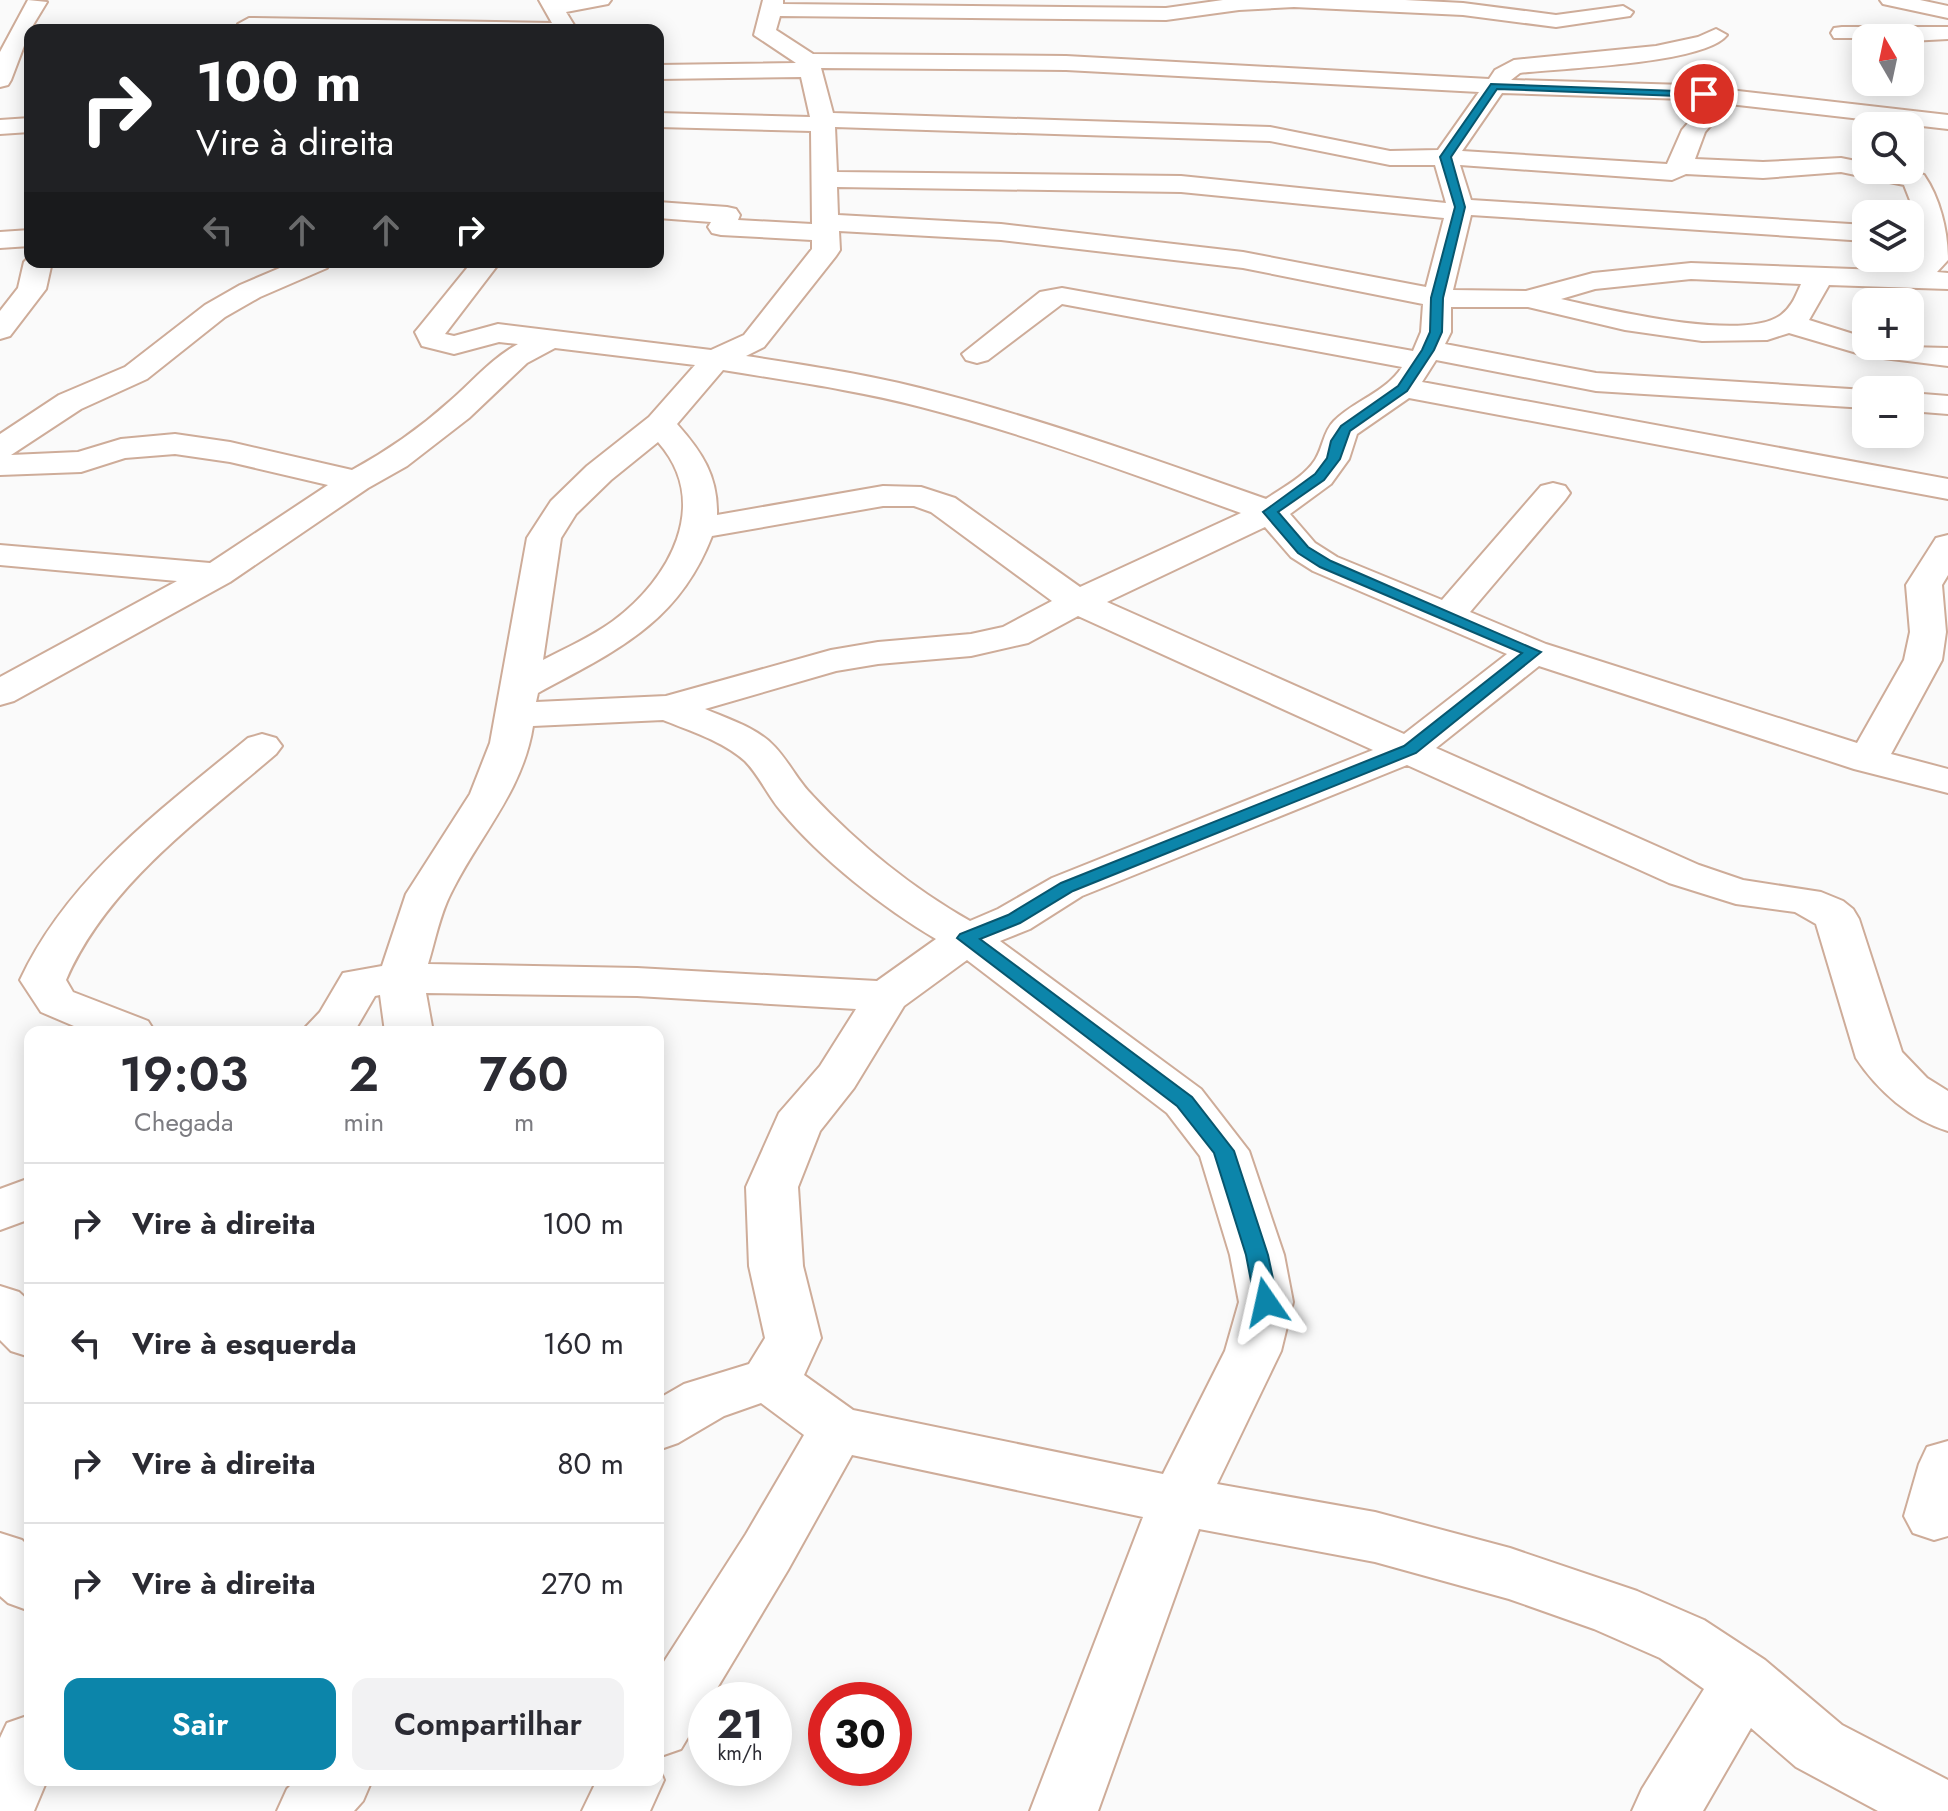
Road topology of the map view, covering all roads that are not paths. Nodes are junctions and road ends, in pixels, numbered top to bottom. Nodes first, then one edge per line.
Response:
1 (246, 0) edge
2 (601, 0) edge
3 (1890, 0) edge
4 (46, 1) edge
5 (426, 1) edge
6 (12, 4) dead end
7 (552, 4) edge
8 (1864, 4) edge
9 (774, 5) edge
10 (1623, 12) dead end
11 (1948, 12) edge
12 (26, 24) edge
13 (250, 24) edge
14 (422, 24) edge
15 (563, 24) edge
16 (24, 26) edge
17 (1948, 33) edge
18 (1716, 35) dead end
19 (808, 65) junction
20 (664, 72) edge
21 (0, 80) edge
22 (1494, 86) junction
23 (1723, 97) junction
24 (664, 120) edge
25 (822, 122) junction
26 (1948, 122) edge
27 (24, 125) edge
28 (0, 127) edge
29 (1845, 138) junction
30 (1445, 157) junction
31 (1680, 166) junction
32 (823, 179) junction
33 (1917, 200) edge
34 (664, 210) edge
35 (1459, 210) junction
36 (826, 228) junction
37 (1852, 232) edge
38 (24, 238) edge
39 (0, 240) edge
40 (1924, 240) edge
41 (37, 268) edge
42 (302, 268) edge
43 (481, 268) edge
44 (1924, 270) edge
45 (1922, 272) edge
46 (1818, 277) junction
47 (1916, 278) junction
48 (1948, 281) edge
49 (1437, 298) junction
50 (1527, 299) junction
51 (1789, 323) junction
52 (0, 330) edge
53 (507, 345) junction
54 (977, 354) dead end
55 (1424, 356) junction
56 (1948, 357) edge
57 (717, 358) junction
58 (1552, 376) junction
59 (1403, 388) junction
60 (1852, 398) edge
61 (1924, 403) edge
62 (1948, 405) edge
63 (1535, 413) junction
64 (660, 424) junction
65 (0, 448) edge
66 (0, 465) edge
67 (356, 481) junction
68 (1947, 490) edge
69 (1553, 493) dead end
70 (1270, 512) junction
71 (698, 528) junction
72 (1948, 545) edge
73 (0, 555) edge
74 (217, 574) junction
75 (1077, 602) junction
76 (1447, 617) junction
77 (1533, 652) junction
78 (0, 693) edge
79 (519, 701) junction
80 (668, 708) junction
81 (262, 746) dead end
82 (1410, 749) junction
83 (1868, 760) junction
84 (1948, 781) edge
85 (967, 938) junction
86 (401, 978) junction
87 (887, 996) junction
88 (116, 1026) edge
89 (330, 1026) edge
90 (408, 1026) edge
91 (1948, 1114) edge
92 (24, 1199) edge
93 (0, 1212) edge
94 (0, 1306) edge
95 (24, 1330) edge
96 (769, 1379) junction
97 (664, 1423) edge
98 (837, 1429) junction
99 (1179, 1501) junction
100 (0, 1558) edge
101 (24, 1580) edge
102 (1742, 1680) junction
103 (664, 1718) edge
104 (24, 1757) edge
105 (334, 1786) edge
106 (628, 1786) edge
107 (0, 1811) edge
108 (311, 1811) edge
109 (616, 1811) edge
110 (1064, 1811) edge
111 (1666, 1811) edge
112 (1942, 1811) edge

1 - 13 street
2 - 7 street
3 - 11 street
4 - 6 street
4 - 12 street
5 - 14 street
7 - 15 street
8 - 17 street
9 - 10 street
9 - 19 street
16 - 21 street
18 - 22 street
19 - 20 street
19 - 22 street
19 - 25 street
22 - 23 street
22 - 30 street
23 - 29 street
23 - 31 street
24 - 25 street
25 - 30 street
25 - 32 street
26 - 29 street
27 - 28 street
29 - 31 street
29 - 33 street
30 - 31 street
30 - 35 street
32 - 35 street
32 - 36 street
34 - 36 street
35 - 37 street
35 - 49 street
36 - 49 street
36 - 57 street
38 - 39 street
40 - 44 street
41 - 52 street
42 - 65 street
43 - 53 street
45 - 47 street
46 - 47 street
46 - 50 street
46 - 51 street
47 - 48 street
49 - 50 street
49 - 55 street
50 - 51 street
51 - 56 street
53 - 57 street
53 - 67 street
54 - 55 street
55 - 58 street
55 - 59 street
57 - 64 street
57 - 70 street
58 - 60 street
58 - 63 street
59 - 63 street
59 - 70 street
61 - 62 street
63 - 68 street
64 - 71 street
64 - 79 street
66 - 67 street
67 - 74 street
69 - 76 street
70 - 75 street
70 - 76 street
71 - 75 street
71 - 79 street
72 - 83 street
73 - 74 street
74 - 78 street
75 - 80 street
75 - 82 street
76 - 77 street
77 - 82 street
77 - 83 street
79 - 80 street
79 - 86 street
80 - 85 street
81 - 88 street
82 - 85 street
82 - 91 street
83 - 84 street
85 - 87 street
85 - 99 street
86 - 87 street
86 - 89 street
86 - 90 street
87 - 96 street
92 - 93 street
94 - 95 street
96 - 97 street
96 - 98 street
98 - 99 street
98 - 103 street
99 - 102 street
99 - 110 street
100 - 101 street
102 - 111 street
102 - 112 street
104 - 107 street
105 - 108 street
106 - 109 street

